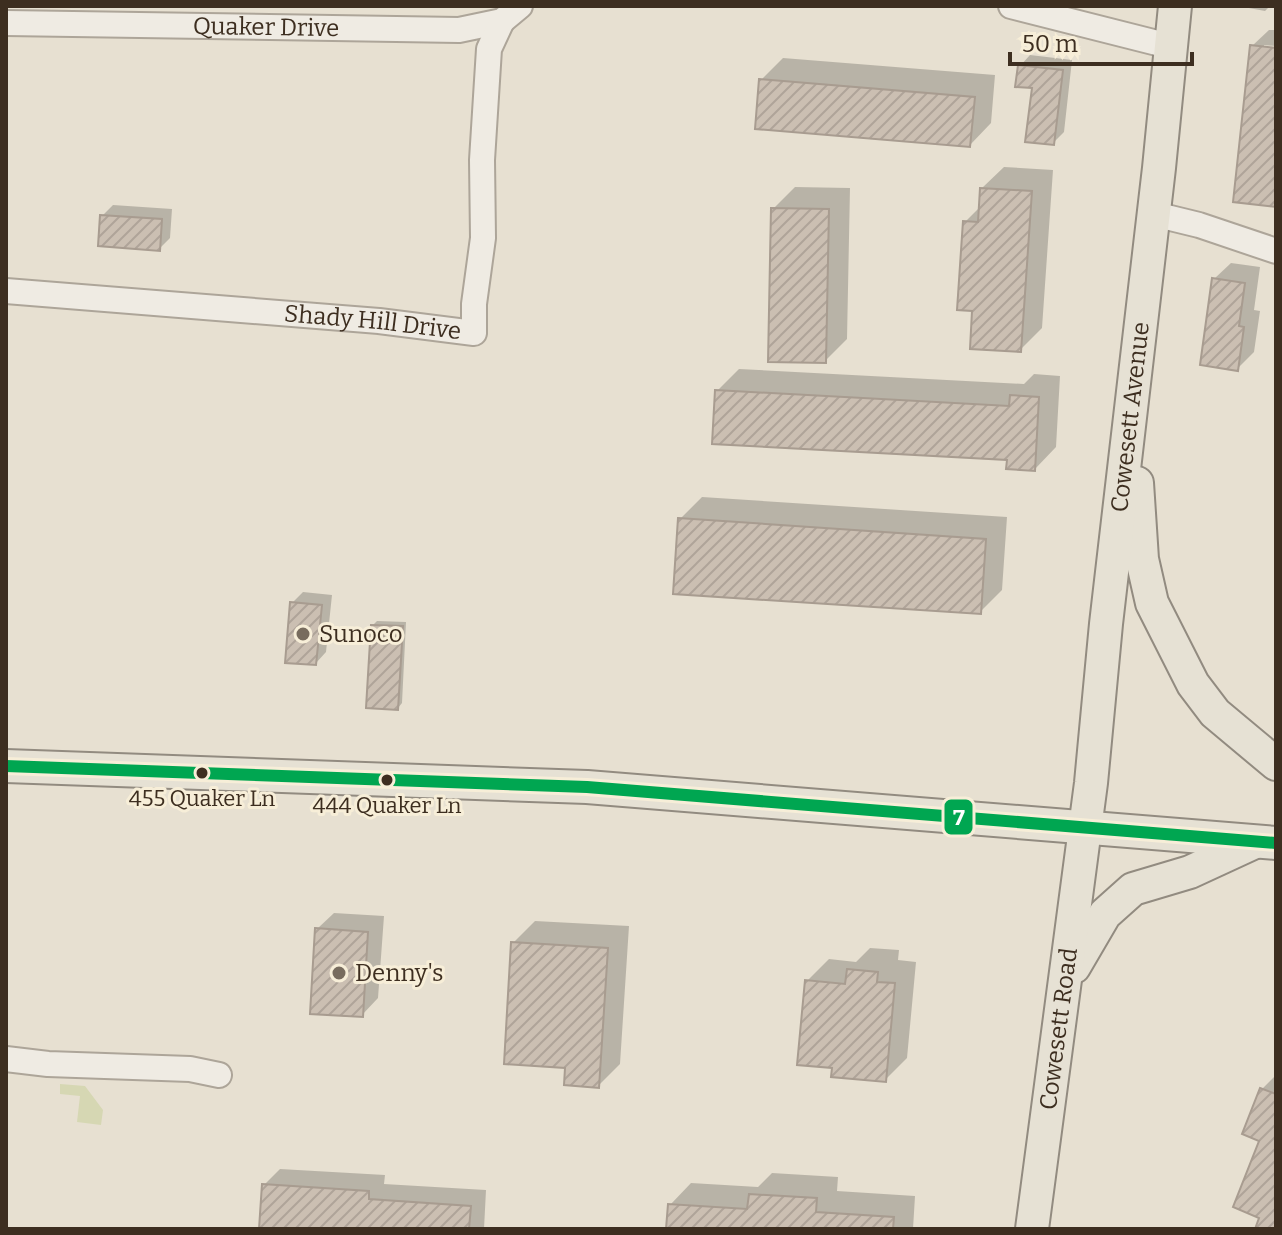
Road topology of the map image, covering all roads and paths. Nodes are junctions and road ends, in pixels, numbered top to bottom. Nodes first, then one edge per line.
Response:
1 (1011, 6) edge
2 (1175, 6) edge
3 (511, 14) edge
4 (16, 18) edge
5 (1173, 47) junction
6 (1154, 214) junction
7 (1276, 251) edge
8 (6, 291) edge
9 (1131, 396) junction
10 (1276, 764) edge
11 (6, 766) edge
12 (1085, 827) junction
13 (1267, 842) edge
14 (1066, 981) junction
15 (6, 1059) edge
16 (219, 1075) dead end
17 (1032, 1229) edge

1 - 5 street
2 - 5 main road, Cowesett Avenue
3 - 4 street, Quaker Drive
3 - 8 street, Shady Hill Drive
5 - 6 main road, Cowesett Avenue
6 - 7 street
6 - 9 main road, Cowesett Avenue
9 - 10 main road
9 - 12 main road, Cowesett Avenue
11 - 12 main road
12 - 13 main road
12 - 14 main road, Cowesett Road
13 - 14 main road
14 - 17 main road, Cowesett Road
15 - 16 street

